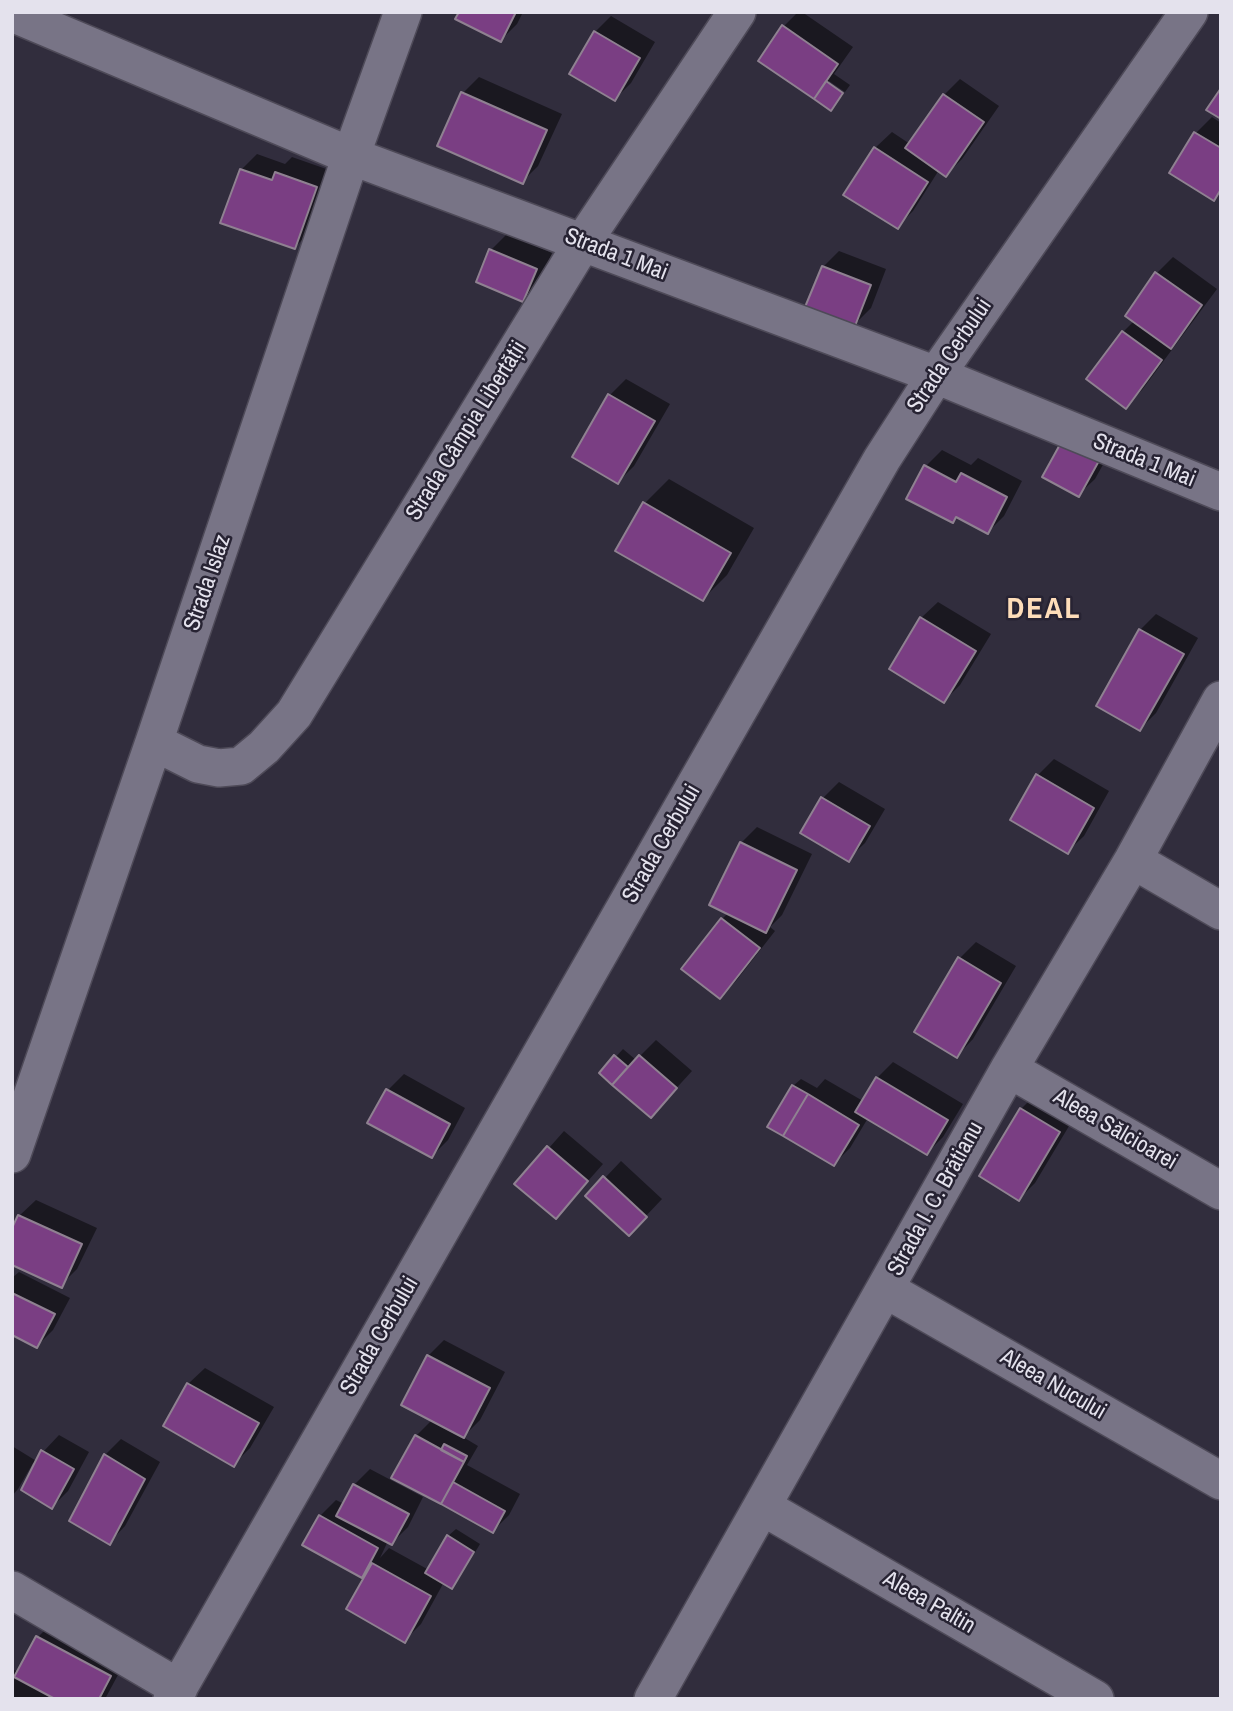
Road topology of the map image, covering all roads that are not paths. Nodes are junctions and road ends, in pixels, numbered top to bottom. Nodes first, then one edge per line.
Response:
1 (403, 12) edge
2 (737, 12) edge
3 (1189, 12) edge
4 (12, 13) edge
5 (351, 156) junction
6 (583, 243) junction
7 (936, 375) junction
8 (1221, 492) edge
9 (1221, 700) edge
10 (154, 742) junction
11 (1133, 860) junction
12 (1221, 911) edge
13 (1009, 1069) junction
14 (12, 1154) edge
15 (1221, 1191) edge
16 (885, 1289) junction
17 (1221, 1481) edge
18 (763, 1507) junction
19 (12, 1590) edge
20 (176, 1693) edge
21 (653, 1699) edge
22 (1095, 1699) edge

1 - 5 street, Strada Islaz
2 - 6 street, Strada Câmpia Libertății
3 - 7 street, Strada Cerbului
4 - 5 street, Strada 1 Mai
5 - 6 street, Strada 1 Mai
5 - 10 street, Strada Islaz
6 - 7 street, Strada 1 Mai
6 - 10 street, Strada Câmpia Libertății
7 - 8 street, Strada 1 Mai
7 - 20 street, Strada Cerbului
9 - 11 street, Strada I. C. Brătianu
10 - 14 street, Strada Islaz
11 - 12 street
11 - 13 street, Strada I. C. Brătianu
13 - 15 street, Aleea Sălcioarei
13 - 16 street, Strada I. C. Brătianu
16 - 17 street, Aleea Nucului
16 - 18 street, Strada I. C. Brătianu
18 - 21 street, Strada I. C. Brătianu
18 - 22 street, Aleea Paltin
19 - 20 street

